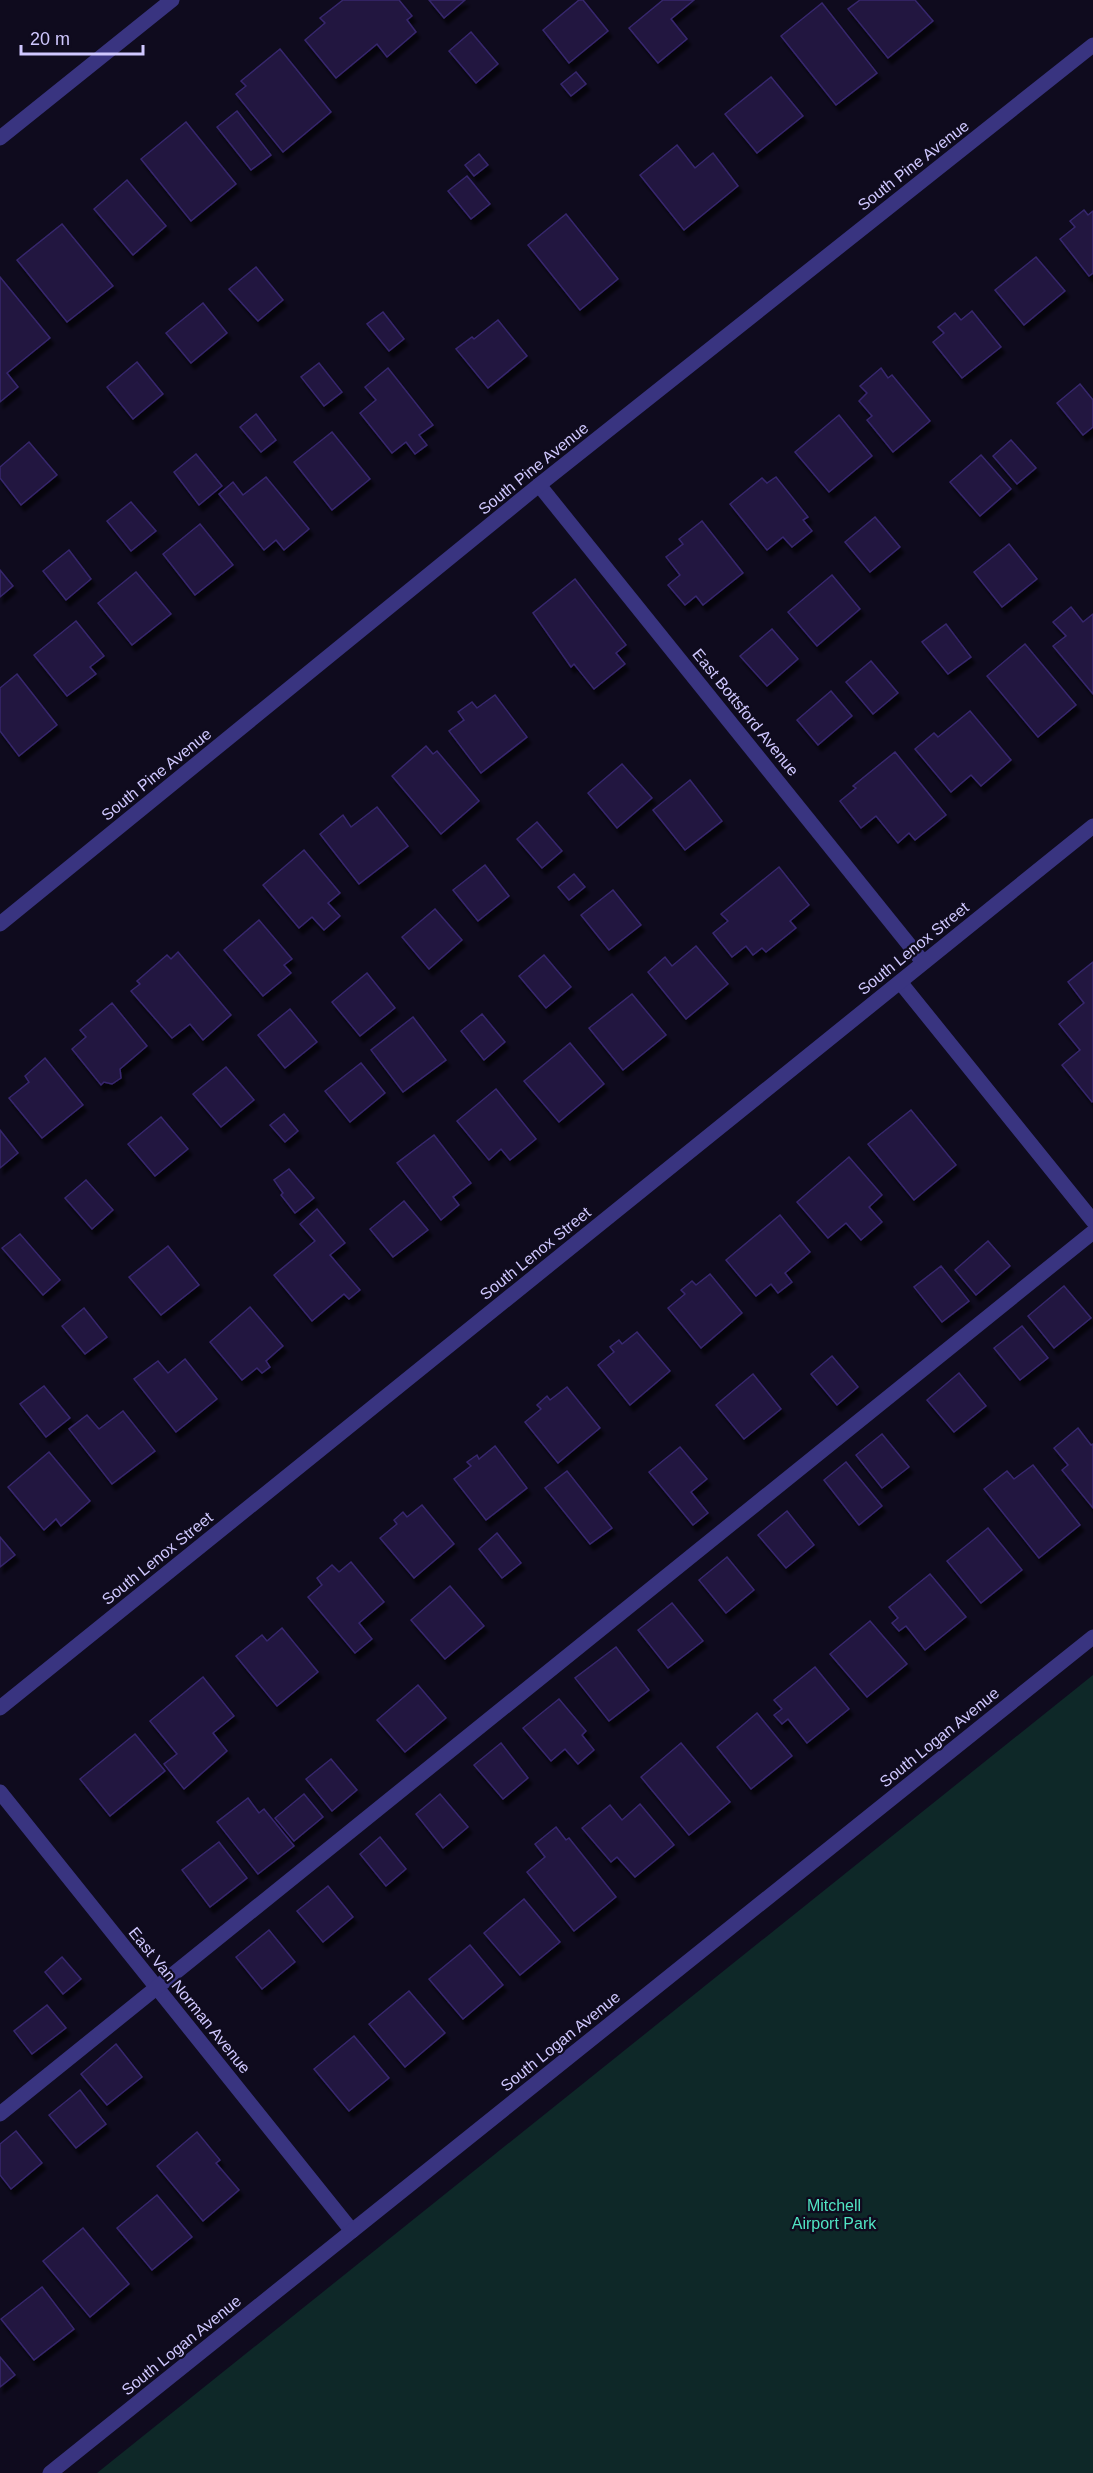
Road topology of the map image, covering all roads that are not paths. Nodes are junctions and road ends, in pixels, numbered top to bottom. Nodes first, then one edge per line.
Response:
1 (172, 0) edge
2 (1093, 45) edge
3 (0, 138) edge
4 (539, 485) junction
5 (1093, 826) edge
6 (0, 924) edge
7 (923, 962) junction
8 (900, 982) junction
9 (1093, 1221) edge
10 (1093, 1232) edge
11 (1093, 1637) edge
12 (0, 1708) edge
13 (0, 1792) edge
14 (158, 1989) junction
15 (0, 2114) edge
16 (352, 2231) junction
17 (50, 2473) edge

1 - 3 street
2 - 4 street, South Pine Avenue
4 - 6 street, South Pine Avenue
4 - 7 street, East Bottsford Avenue
5 - 7 street, South Lenox Street
7 - 8 street, South Lenox Street
8 - 9 street
8 - 12 street, South Lenox Street
10 - 14 street
11 - 16 street, South Logan Avenue
13 - 14 street, East Van Norman Avenue
14 - 15 street
14 - 16 street, East Van Norman Avenue
16 - 17 street, South Logan Avenue

